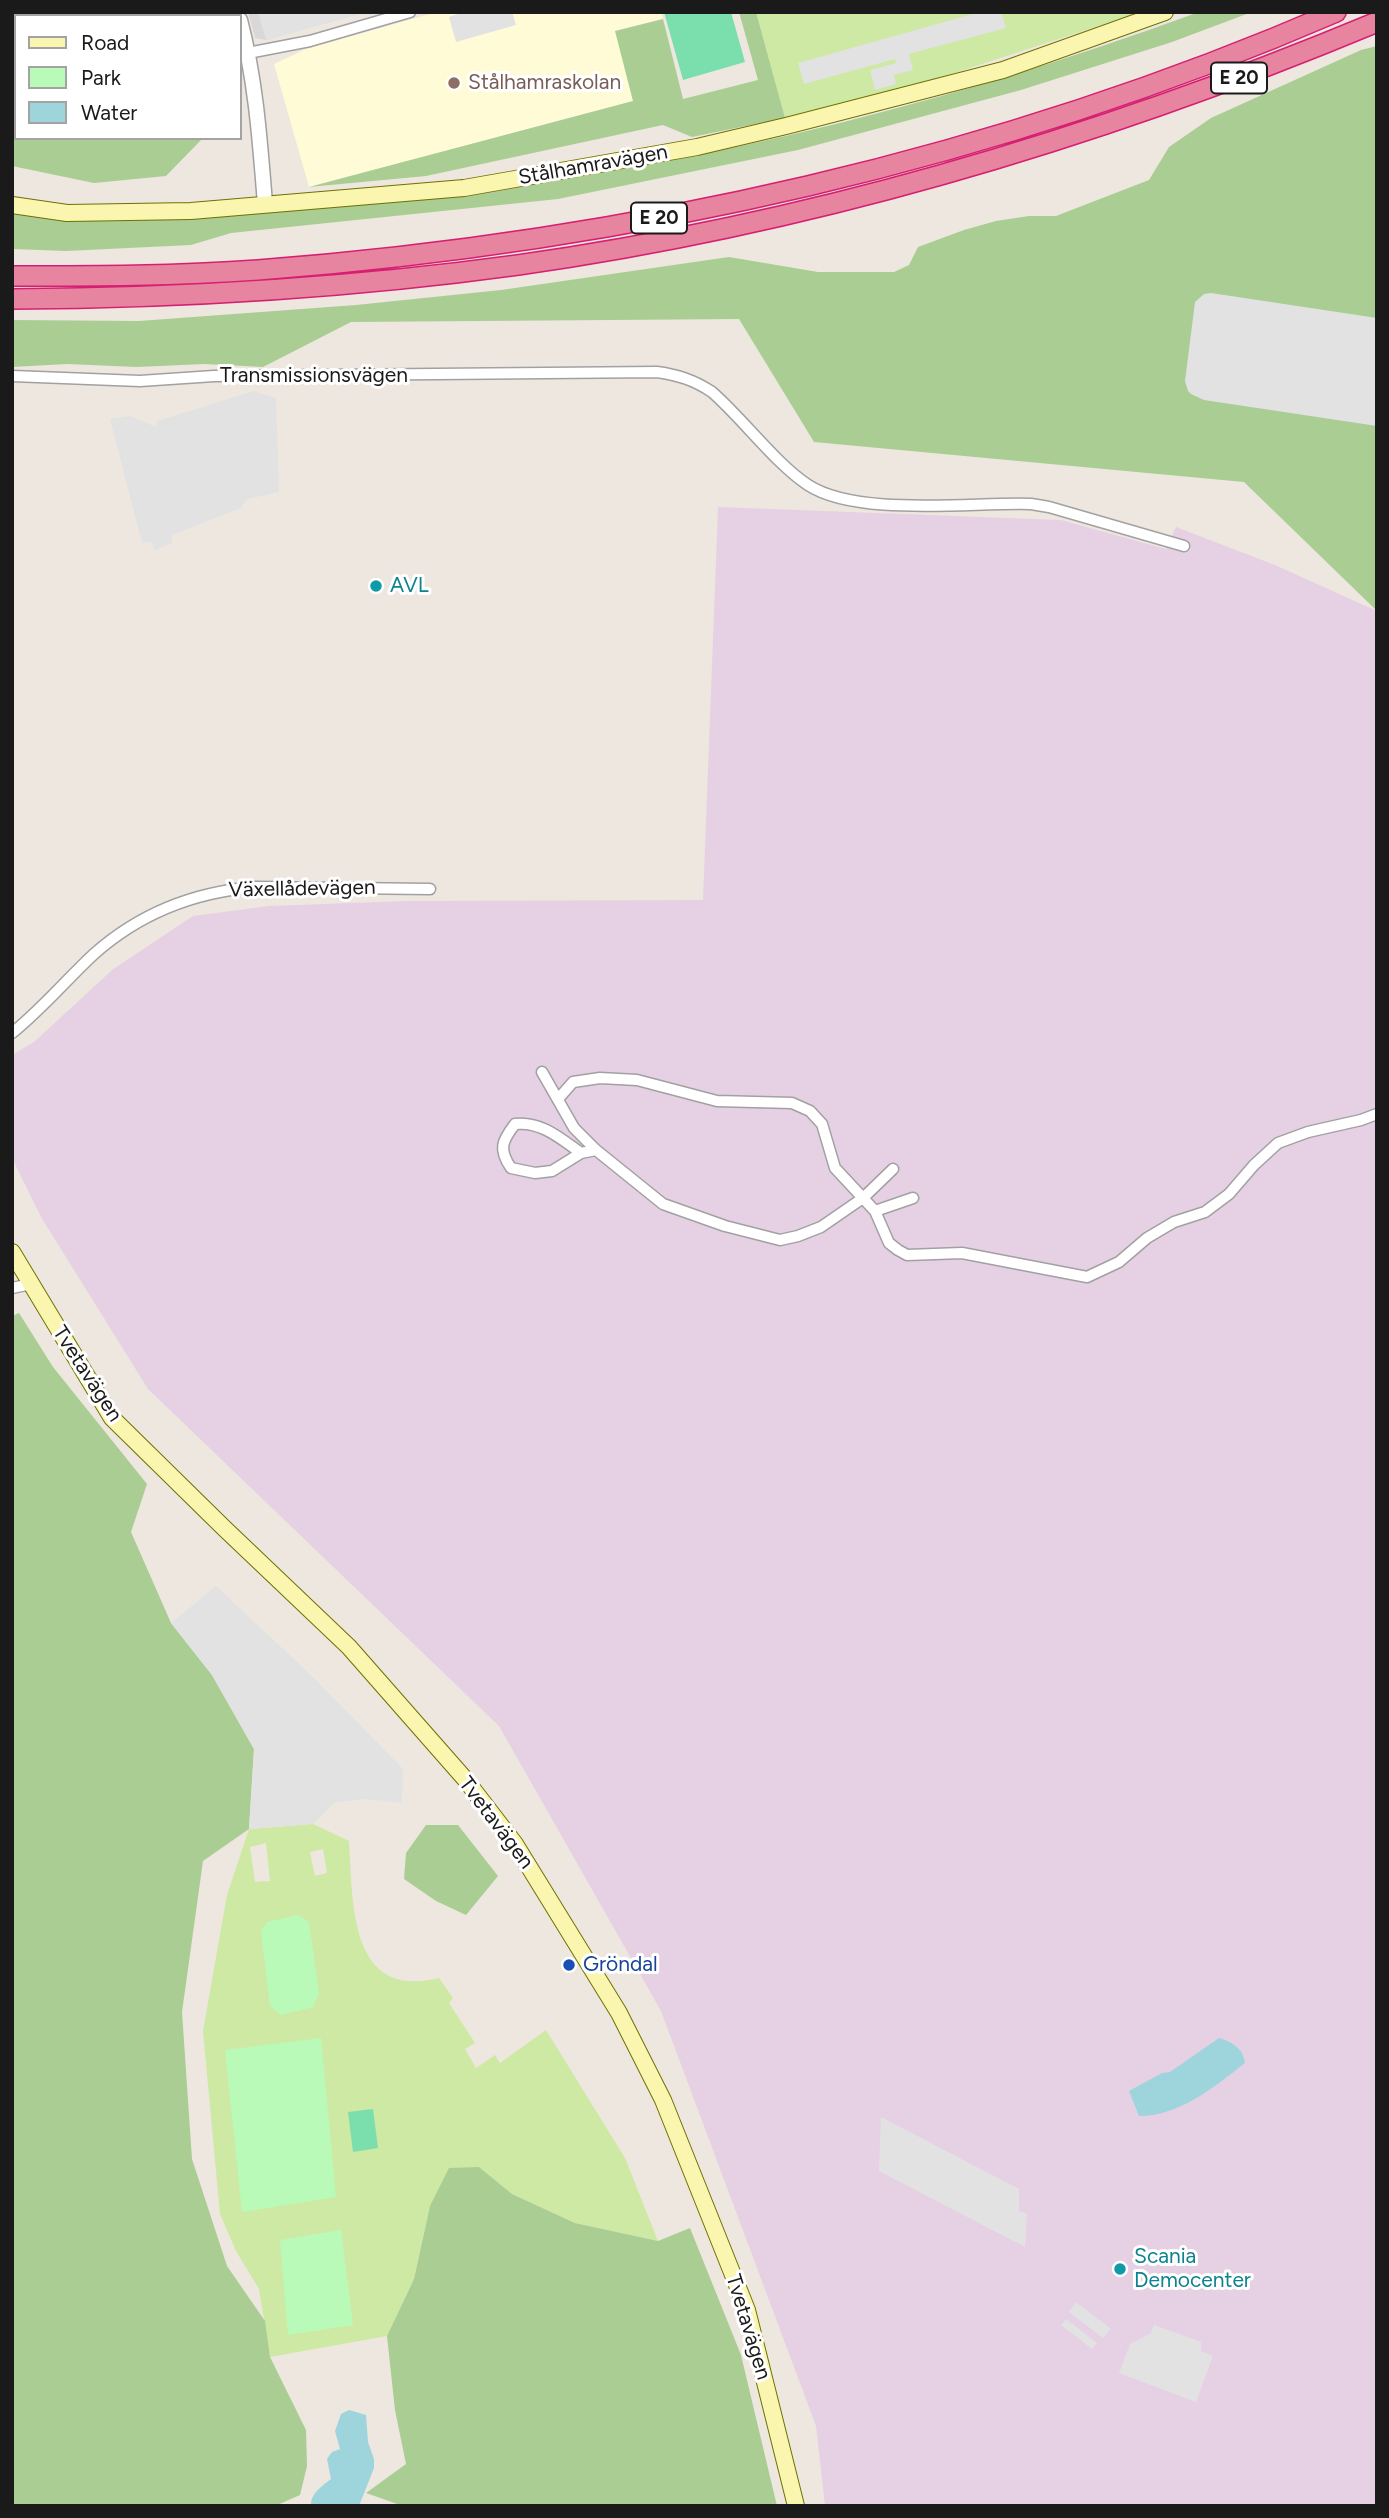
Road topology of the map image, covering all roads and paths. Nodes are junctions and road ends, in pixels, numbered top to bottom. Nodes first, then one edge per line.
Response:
1 (410, 12) edge
2 (1336, 12) edge
3 (1159, 13) edge
4 (1377, 22) edge
5 (242, 28) edge
6 (248, 53) junction
7 (12, 205) edge
8 (265, 205) junction
9 (12, 276) edge
10 (12, 299) edge
11 (12, 376) edge
12 (1184, 546) dead end
13 (430, 889) dead end
14 (12, 1033) edge
15 (542, 1072) dead end
16 (558, 1099) junction
17 (1377, 1114) edge
18 (596, 1150) junction
19 (581, 1153) junction
20 (893, 1169) dead end
21 (863, 1198) junction
22 (913, 1198) dead end
23 (875, 1211) junction
24 (12, 1252) edge
25 (30, 1284) junction
26 (12, 1288) edge
27 (796, 2506) edge

1 - 6 street
2 - 9 highway, E 20
3 - 8 main road, Stålhamravägen
4 - 10 highway, E 20
5 - 6 street
6 - 8 street
7 - 8 main road, Stålhamravägen
11 - 12 street, Transmissionsvägen
13 - 14 street, Växellådevägen
15 - 16 street
16 - 18 street
16 - 21 street
17 - 23 street
18 - 19 street
18 - 21 street
19 - 19 street
20 - 21 street
21 - 23 street
22 - 23 street
24 - 25 main road, Tvetavägen
25 - 26 street
25 - 27 main road, Tvetavägen

